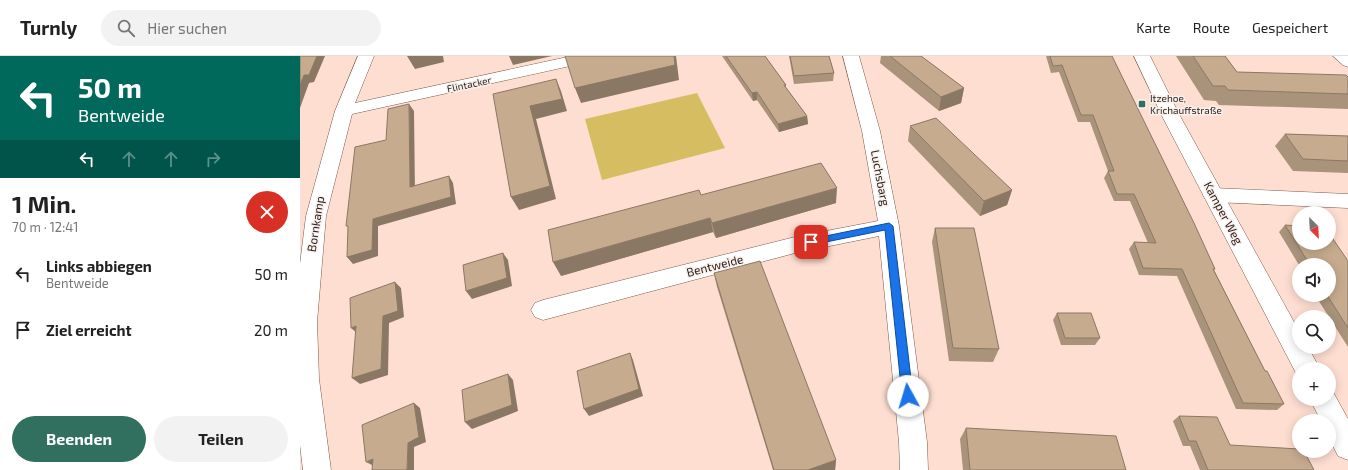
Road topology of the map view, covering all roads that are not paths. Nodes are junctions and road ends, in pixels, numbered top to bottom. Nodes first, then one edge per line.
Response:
1 (366, 56) edge
2 (594, 56) edge
3 (851, 56) edge
4 (1142, 56) edge
5 (1341, 56) edge
6 (1348, 62) edge
7 (344, 111) junction
8 (1214, 195) junction
9 (1348, 201) edge
10 (889, 226) junction
11 (543, 310) dead end
12 (1303, 362) edge
13 (1327, 406) edge
14 (1348, 446) edge
15 (317, 470) edge
16 (914, 470) edge

1 - 7 street, Bornkamp
2 - 7 street, Flintacker
3 - 10 street, Luchsbarg
4 - 8 street, Kamper Weg
5 - 6 street
7 - 15 street, Bornkamp
8 - 9 street
8 - 12 street, Kamper Weg
10 - 11 street, Bentweide
10 - 16 street, Luchsbarg
13 - 14 street

